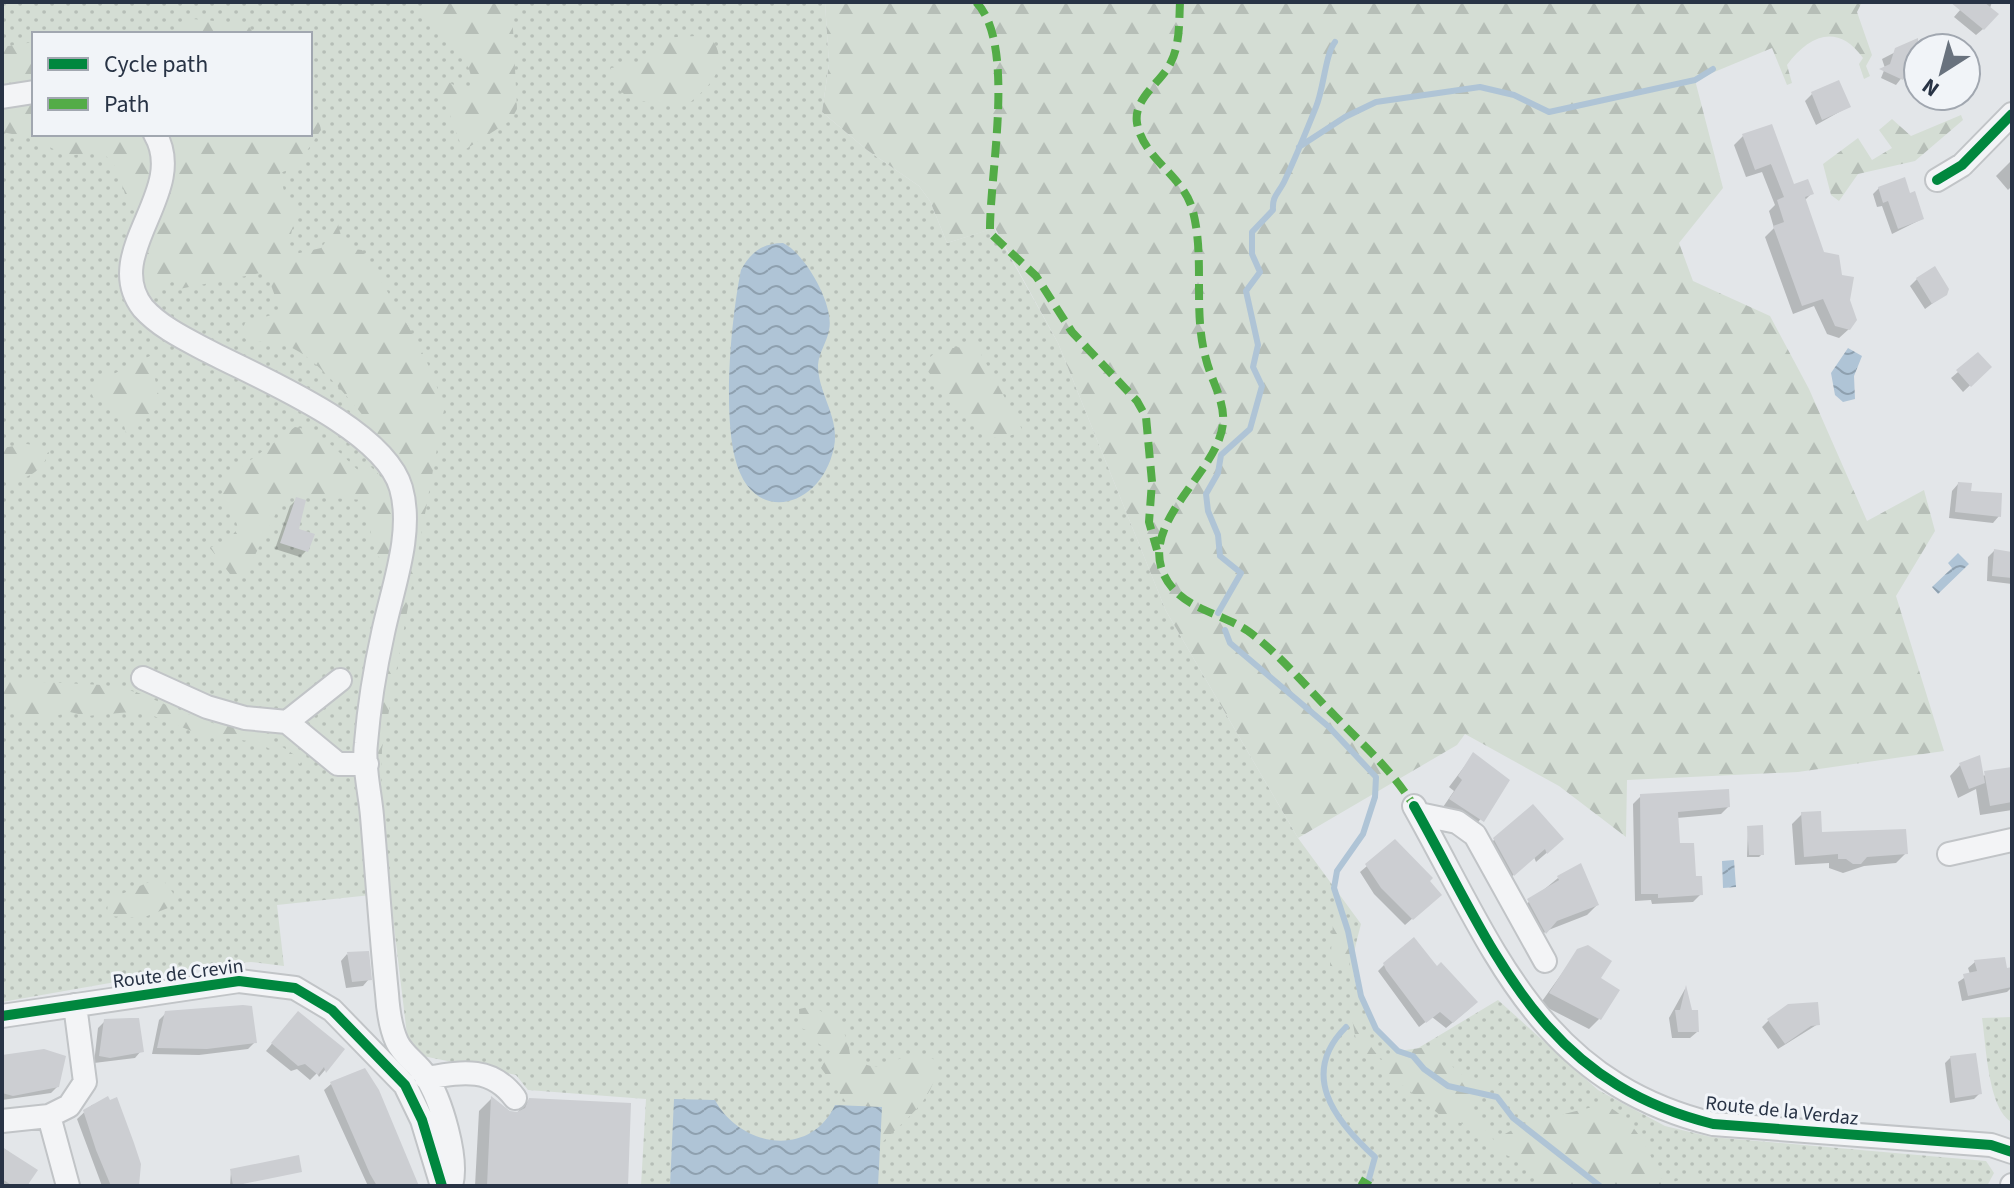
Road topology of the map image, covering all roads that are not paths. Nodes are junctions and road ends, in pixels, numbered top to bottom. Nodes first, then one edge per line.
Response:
1 (32, 92) edge
2 (2, 97) edge
3 (2012, 114) edge
4 (156, 136) edge
5 (1937, 180) dead end
6 (143, 678) dead end
7 (340, 680) dead end
8 (287, 722) junction
9 (367, 764) junction
10 (2012, 840) edge
11 (1949, 854) dead end
12 (1545, 961) dead end
13 (75, 1005) junction
14 (2, 1016) edge
15 (426, 1078) junction
16 (515, 1098) dead end
17 (49, 1116) junction
18 (2, 1121) edge
19 (2012, 1152) edge
20 (68, 1186) edge
21 (442, 1186) edge
22 (451, 1186) edge

1 - 2 street
3 - 5 street
4 - 9 street
6 - 8 street
7 - 8 street
8 - 9 street
9 - 15 street
10 - 11 street
12 - 19 street, Route de la Verdaz
13 - 14 street, Route de Crevin
13 - 17 street
13 - 21 street, Route de Crevin
15 - 16 street
15 - 22 street
17 - 18 street
17 - 20 street

